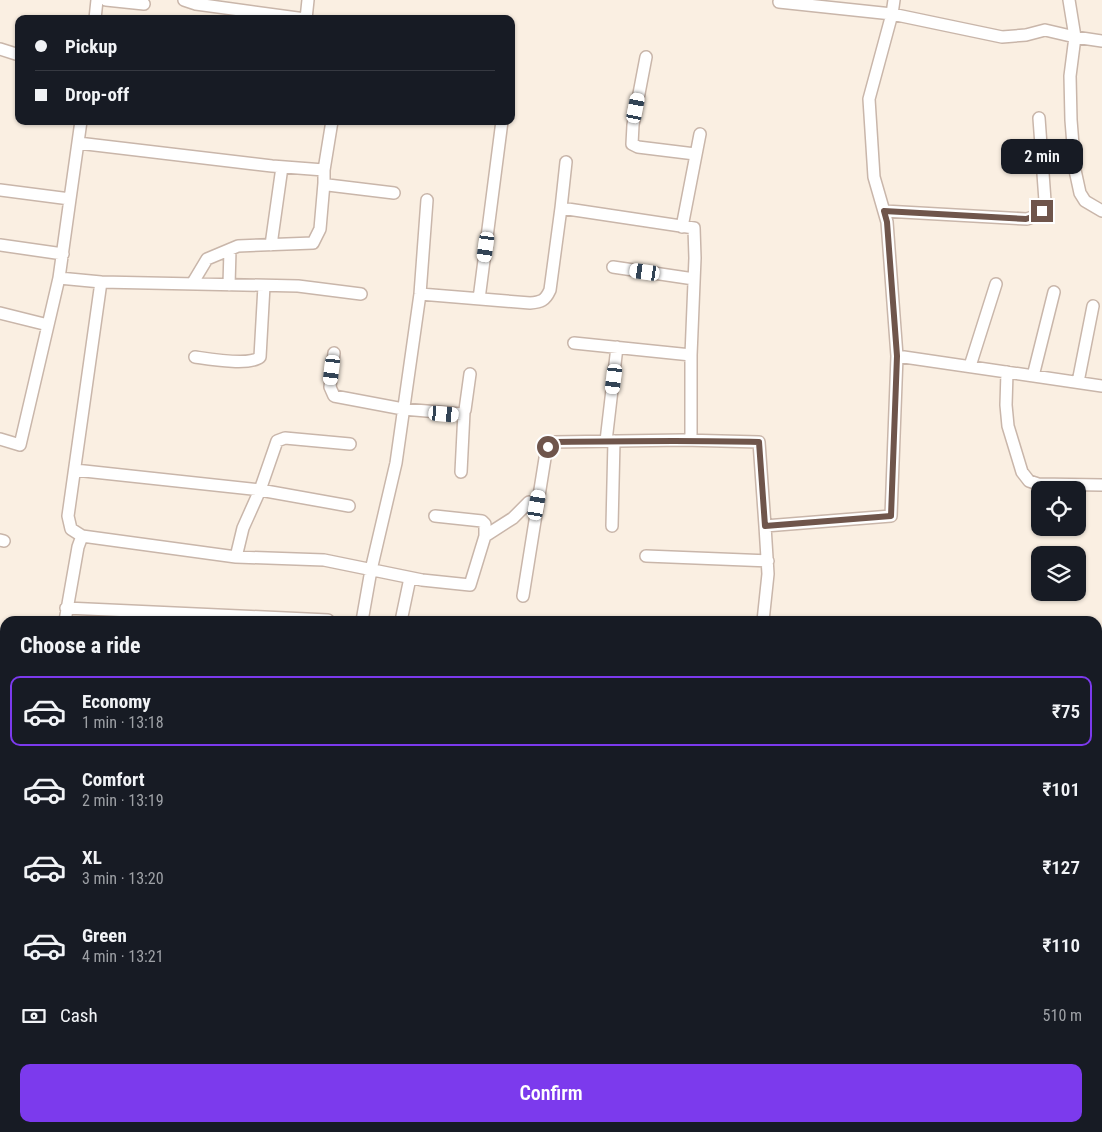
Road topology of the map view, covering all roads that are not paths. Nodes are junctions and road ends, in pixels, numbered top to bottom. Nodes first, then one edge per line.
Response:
1 (97, 0) edge
2 (106, 0) edge
3 (184, 0) edge
4 (308, 0) edge
5 (894, 0) edge
6 (1069, 0) edge
7 (778, 2) dead end
8 (800, 2) edge
9 (144, 4) dead end
10 (892, 14) junction
11 (95, 15) edge
12 (277, 15) edge
13 (306, 15) edge
14 (1075, 37) junction
15 (1102, 41) edge
16 (0, 49) edge
17 (15, 54) edge
18 (646, 57) dead end
19 (1039, 118) dead end
20 (80, 125) edge
21 (331, 125) edge
22 (501, 125) edge
23 (700, 134) dead end
24 (78, 143) junction
25 (695, 154) junction
26 (566, 162) dead end
27 (282, 167) junction
28 (324, 170) junction
29 (324, 183) junction
30 (0, 190) edge
31 (394, 193) dead end
32 (70, 199) junction
33 (427, 200) dead end
34 (560, 208) junction
35 (1102, 210) edge
36 (884, 211) junction
37 (682, 227) junction
38 (0, 244) edge
39 (271, 245) junction
40 (230, 250) junction
41 (62, 254) junction
42 (613, 267) dead end
43 (59, 278) junction
44 (694, 279) junction
45 (102, 282) junction
46 (192, 284) junction
47 (996, 284) dead end
48 (229, 285) junction
49 (264, 286) junction
50 (1054, 292) dead end
51 (361, 294) dead end
52 (420, 294) junction
53 (479, 299) junction
54 (1093, 306) dead end
55 (0, 313) edge
56 (48, 325) junction
57 (574, 343) dead end
58 (618, 348) junction
59 (334, 353) dead end
60 (691, 355) junction
61 (897, 356) junction
62 (195, 357) dead end
63 (970, 366) junction
64 (1007, 372) junction
65 (470, 374) dead end
66 (1033, 376) junction
67 (1078, 382) junction
68 (1102, 386) edge
69 (403, 409) junction
70 (464, 412) junction
71 (0, 439) edge
72 (692, 440) junction
73 (610, 441) junction
74 (350, 444) dead end
75 (75, 470) junction
76 (462, 472) dead end
77 (1102, 485) edge
78 (260, 490) junction
79 (529, 502) dead end
80 (349, 506) dead end
81 (435, 516) dead end
82 (612, 526) dead end
83 (765, 526) junction
84 (82, 536) junction
85 (485, 536) junction
86 (236, 556) junction
87 (646, 556) dead end
88 (768, 561) junction
89 (371, 570) junction
90 (410, 578) junction
91 (522, 596) dead end
92 (66, 608) junction
93 (65, 616) edge
94 (241, 616) edge
95 (363, 616) edge
96 (402, 616) edge
97 (764, 616) edge

1 - 11 street
2 - 9 street
3 - 12 street
4 - 13 street
5 - 10 street
6 - 14 street
7 - 8 street
8 - 10 street
10 - 14 street
10 - 36 street
14 - 15 street
14 - 35 street
16 - 17 street
18 - 25 street
19 - 36 street
20 - 24 street
21 - 28 street
22 - 53 street
23 - 25 street
24 - 27 street
24 - 32 street
25 - 37 street
26 - 34 street
27 - 28 street
27 - 39 street
28 - 29 street
29 - 31 street
29 - 39 street
30 - 32 street
32 - 41 street
33 - 52 street
34 - 37 street
34 - 53 street
36 - 61 street
37 - 44 street
38 - 41 street
39 - 40 street
40 - 46 street
40 - 48 street
41 - 43 street
42 - 44 street
43 - 45 street
43 - 56 street
44 - 60 street
45 - 46 street
45 - 75 street
46 - 48 street
47 - 63 street
48 - 49 street
49 - 51 street
49 - 62 street
50 - 66 street
52 - 53 street
52 - 69 street
54 - 67 street
55 - 56 street
56 - 71 street
57 - 58 street
58 - 60 street
58 - 73 street
59 - 69 street
60 - 72 street
61 - 63 street
61 - 83 street
63 - 64 street
64 - 66 street
64 - 77 street
65 - 70 street
66 - 67 street
67 - 68 street
69 - 70 street
69 - 89 street
70 - 76 street
72 - 73 street
72 - 83 street
73 - 82 street
73 - 91 street
74 - 78 street
75 - 78 street
75 - 84 street
78 - 80 street
78 - 86 street
79 - 85 street
81 - 85 street
83 - 88 street
84 - 86 street
84 - 92 street
85 - 90 street
86 - 89 street
87 - 88 street
88 - 97 street
89 - 90 street
89 - 95 street
90 - 96 street
92 - 93 street
92 - 94 street

